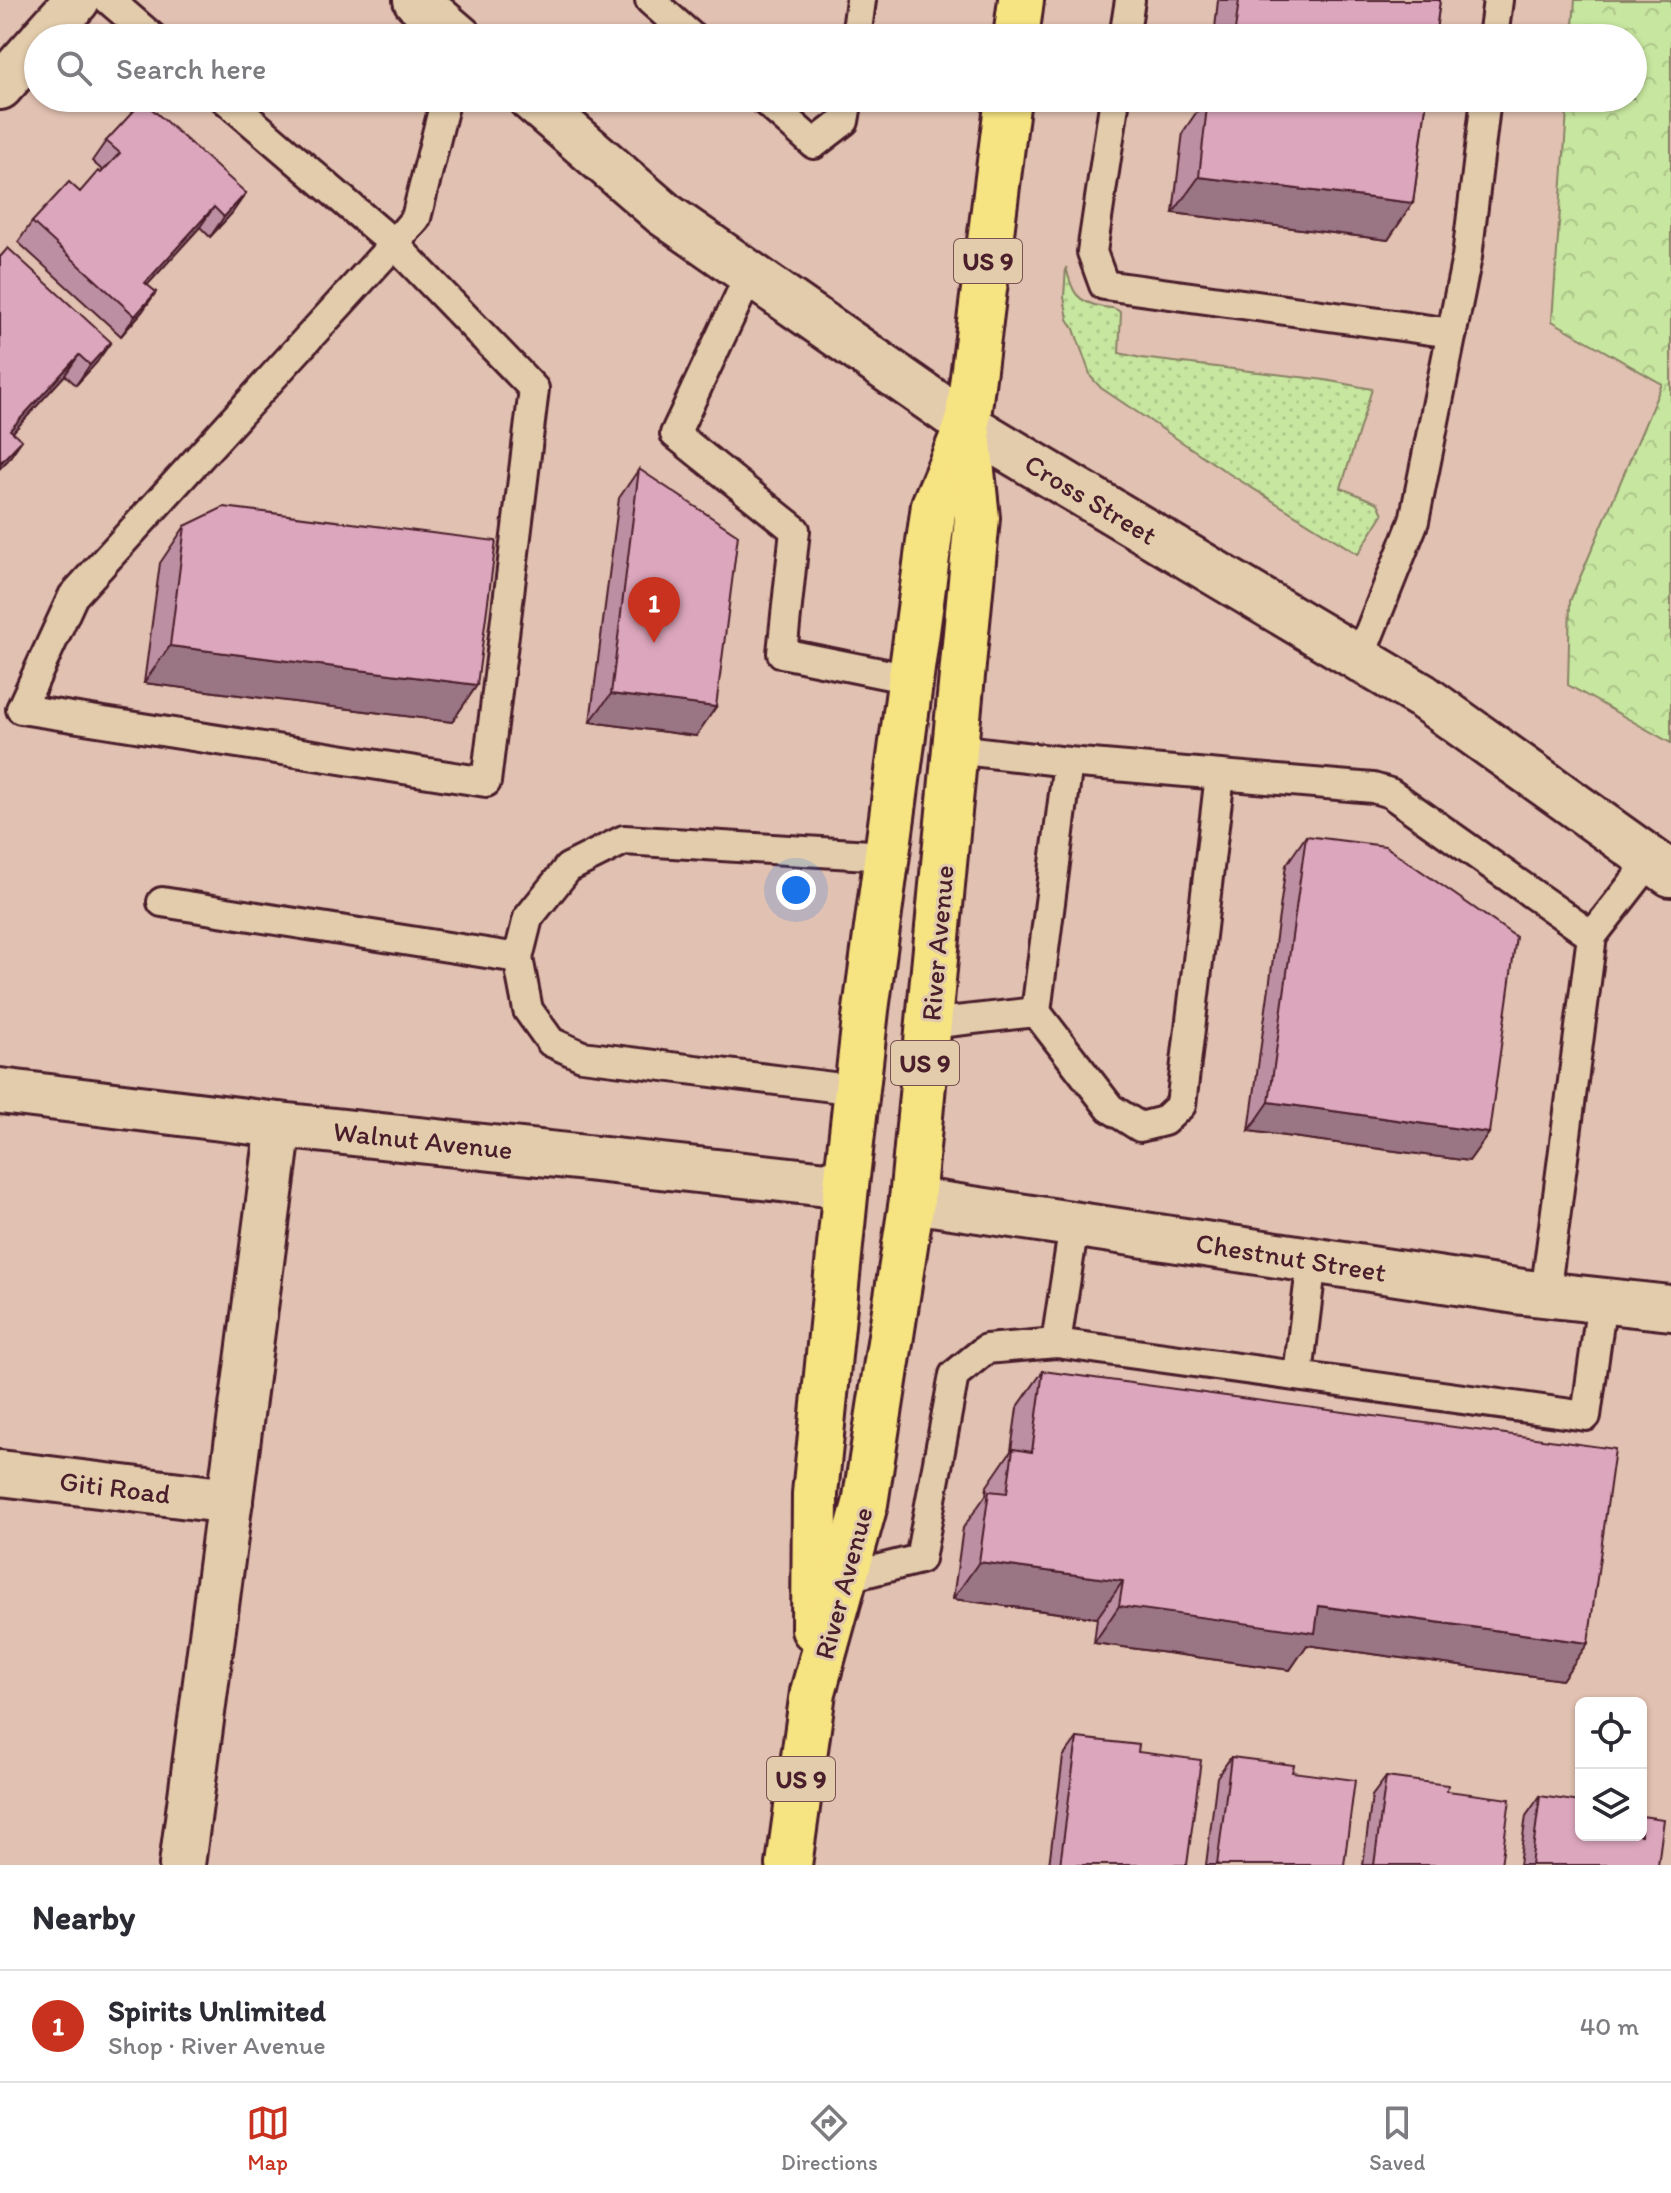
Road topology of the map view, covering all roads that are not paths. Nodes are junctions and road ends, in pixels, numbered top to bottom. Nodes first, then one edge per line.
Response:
1 (77, 0) edge
2 (109, 0) edge
3 (416, 0) edge
4 (650, 0) edge
5 (861, 0) edge
6 (1021, 0) edge
7 (1130, 0) edge
8 (1498, 0) edge
9 (56, 24) edge
10 (137, 24) edge
11 (444, 24) edge
12 (677, 24) edge
13 (858, 24) edge
14 (1018, 24) edge
15 (1126, 24) edge
16 (1495, 24) edge
17 (24, 60) edge
18 (0, 87) edge
19 (240, 112) edge
20 (442, 112) edge
21 (546, 112) edge
22 (778, 112) edge
23 (846, 112) edge
24 (1006, 112) edge
25 (1113, 112) edge
26 (1484, 112) edge
27 (394, 244) junction
28 (750, 274) junction
29 (1452, 333) junction
30 (967, 425) junction
31 (1359, 659) junction
32 (910, 679) junction
33 (955, 749) junction
34 (1068, 762) junction
35 (1220, 775) junction
36 (886, 856) junction
37 (1661, 867) edge
38 (162, 902) dead end
39 (1592, 936) junction
40 (518, 958) junction
41 (1036, 1012) junction
42 (929, 1024) junction
43 (857, 1090) junction
44 (0, 1091) edge
45 (279, 1125) junction
46 (846, 1186) junction
47 (912, 1200) junction
48 (1074, 1225) junction
49 (1312, 1260) junction
50 (1545, 1295) junction
51 (1602, 1301) junction
52 (1671, 1308) edge
53 (1056, 1343) junction
54 (1298, 1375) junction
55 (0, 1473) edge
56 (230, 1501) junction
57 (844, 1578) junction
58 (813, 1692) junction
59 (182, 1865) edge
60 (789, 1865) edge

1 - 9 street
2 - 10 lane
3 - 11 street
4 - 12 lane
5 - 13 lane
6 - 14 highway
7 - 15 lane
8 - 16 lane
17 - 18 street
19 - 27 lane
20 - 27 lane
21 - 28 street, Cross Street
22 - 23 lane
24 - 30 highway, River Avenue / US 9
25 - 29 lane
26 - 29 lane
27 - 27 lane
28 - 30 street, Cross Street
28 - 32 lane
29 - 31 lane
30 - 31 street, Cross Street
30 - 32 highway, River Avenue / US 9
30 - 33 highway, River Avenue / US 9
31 - 37 street, Cross Street
32 - 36 highway, River Avenue / US 9
33 - 34 lane
33 - 42 highway, River Avenue / US 9
34 - 35 lane
34 - 41 lane
35 - 39 lane
35 - 41 lane
36 - 40 lane
36 - 43 highway, River Avenue / US 9
37 - 39 lane
38 - 40 lane
39 - 50 lane
40 - 43 lane
41 - 42 lane
42 - 47 highway, River Avenue / US 9
43 - 46 highway, River Avenue / US 9
44 - 45 street, Walnut Avenue
45 - 46 street, Walnut Avenue
45 - 56 street
46 - 58 highway, River Avenue / US 9
47 - 48 street, Chestnut Street
47 - 57 highway, River Avenue / US 9
48 - 49 street, Chestnut Street
48 - 53 lane
49 - 50 street, Chestnut Street
49 - 54 lane
50 - 51 street, Chestnut Street
51 - 52 street, Chestnut Street
51 - 54 lane
53 - 54 lane
53 - 57 lane
55 - 56 street, Giti Road
56 - 59 street
57 - 58 highway, River Avenue / US 9
58 - 60 highway, River Avenue / US 9

